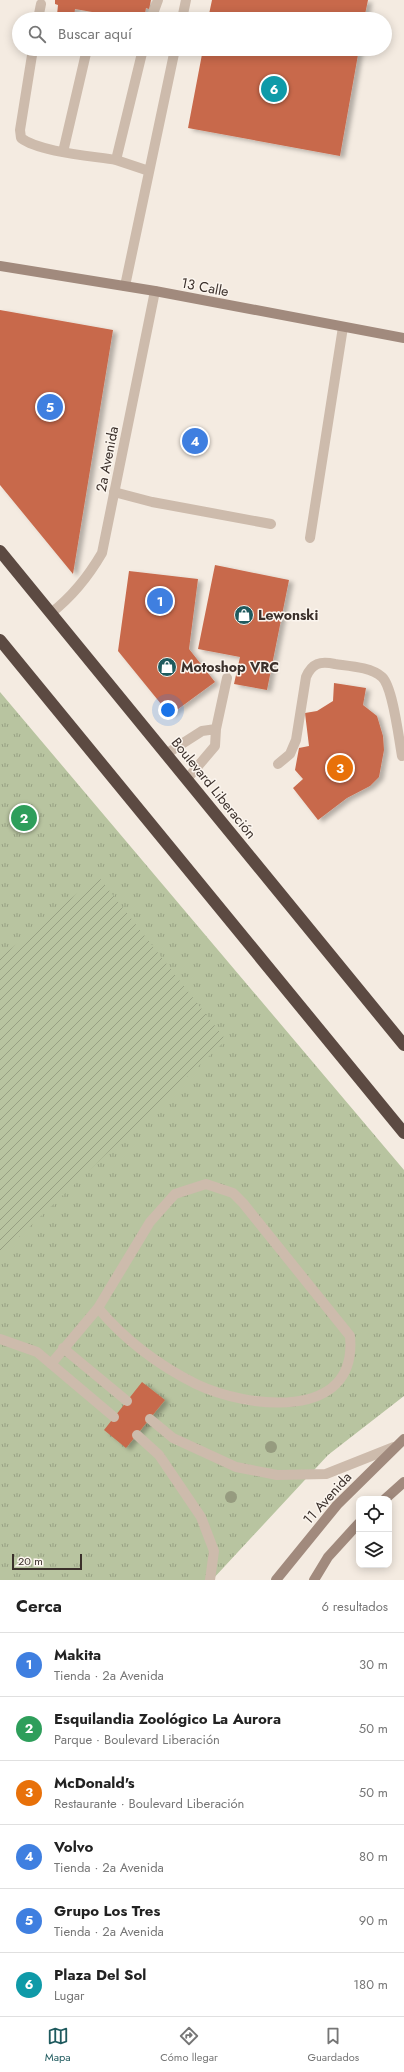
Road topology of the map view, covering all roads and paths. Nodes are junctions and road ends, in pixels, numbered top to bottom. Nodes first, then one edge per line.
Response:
1 (158, 0) edge
2 (186, 0) edge
3 (41, 4) dead end
4 (39, 12) edge
5 (154, 12) edge
6 (183, 12) edge
7 (32, 56) edge
8 (86, 56) edge
9 (141, 56) edge
10 (173, 56) edge
11 (63, 152) junction
12 (116, 160) junction
13 (148, 171) junction
14 (0, 266) edge
15 (124, 286) junction
16 (154, 291) junction
17 (343, 327) junction
18 (404, 338) edge
19 (114, 492) junction
20 (271, 524) dead end
21 (310, 538) dead end
22 (0, 551) edge
23 (51, 613) junction
24 (0, 640) edge
25 (227, 678) dead end
26 (216, 730) junction
27 (166, 754) junction
28 (402, 756) dead end
29 (278, 764) dead end
30 (187, 779) junction
31 (404, 1043) edge
32 (404, 1133) edge
33 (98, 1308) junction
34 (0, 1339) edge
35 (63, 1348) junction
36 (50, 1364) junction
37 (127, 1400) dead end
38 (114, 1417) dead end
39 (150, 1419) dead end
40 (136, 1435) dead end
41 (404, 1439) edge
42 (394, 1447) junction
43 (404, 1482) edge
44 (388, 1496) edge
45 (356, 1526) edge
46 (278, 1576) edge
47 (210, 1580) edge
48 (269, 1580) edge
49 (314, 1580) edge

1 - 5 street
2 - 6 street
3 - 4 street
7 - 11 street
8 - 11 street
9 - 12 street
10 - 13 street
11 - 12 street
12 - 13 street
13 - 15 street
14 - 15 street, 13 Calle
15 - 16 street, 13 Calle
16 - 17 street, 13 Calle
16 - 19 street, 2a Avenida
17 - 18 street, 13 Calle
17 - 21 street
19 - 20 street
19 - 23 street, 2a Avenida
22 - 23 highway, Boulevard Liberación
23 - 27 highway, Boulevard Liberación
24 - 32 highway
25 - 26 street
26 - 27 street
26 - 30 street
27 - 30 highway, Boulevard Liberación
28 - 29 street
30 - 31 highway, Boulevard Liberación
33 - 33 street
33 - 35 street
34 - 36 street
35 - 36 street
35 - 37 street
36 - 38 street
39 - 42 street
40 - 47 street
41 - 42 street, 11 Avenida
42 - 46 street, 11 Avenida
43 - 44 street
45 - 49 street
46 - 48 street, 11 Avenida

